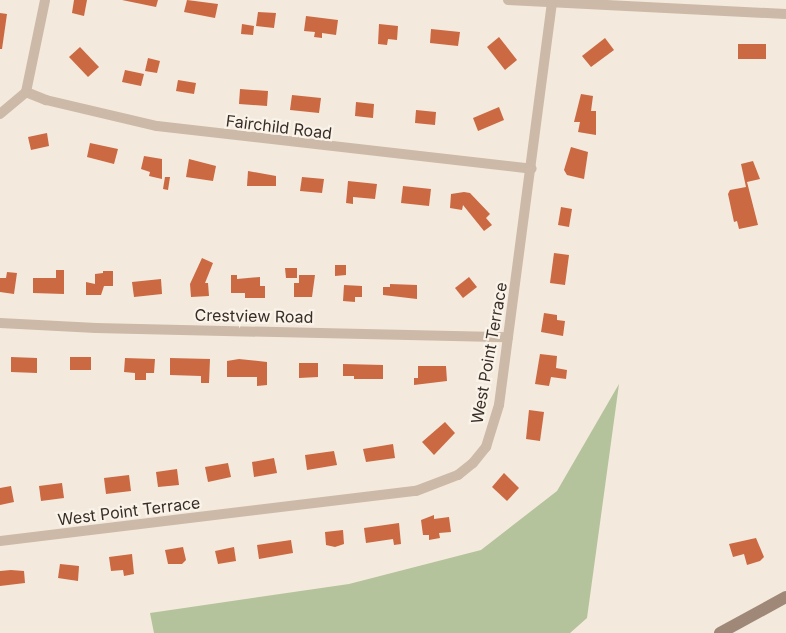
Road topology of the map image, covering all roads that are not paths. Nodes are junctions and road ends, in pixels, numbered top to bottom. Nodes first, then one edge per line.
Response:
1 (45, 0) edge
2 (508, 0) edge
3 (552, 3) junction
4 (786, 14) edge
5 (26, 92) junction
6 (0, 114) edge
7 (532, 169) junction
8 (0, 322) edge
9 (508, 337) junction
10 (0, 541) edge
11 (786, 597) edge
12 (720, 633) edge

1 - 5 street
2 - 3 street
3 - 4 street
3 - 7 street, West Point Terrace
5 - 6 street
5 - 7 street, Fairchild Road
7 - 9 street, West Point Terrace
8 - 9 street, Crestview Road
9 - 10 street, West Point Terrace
11 - 12 main road

